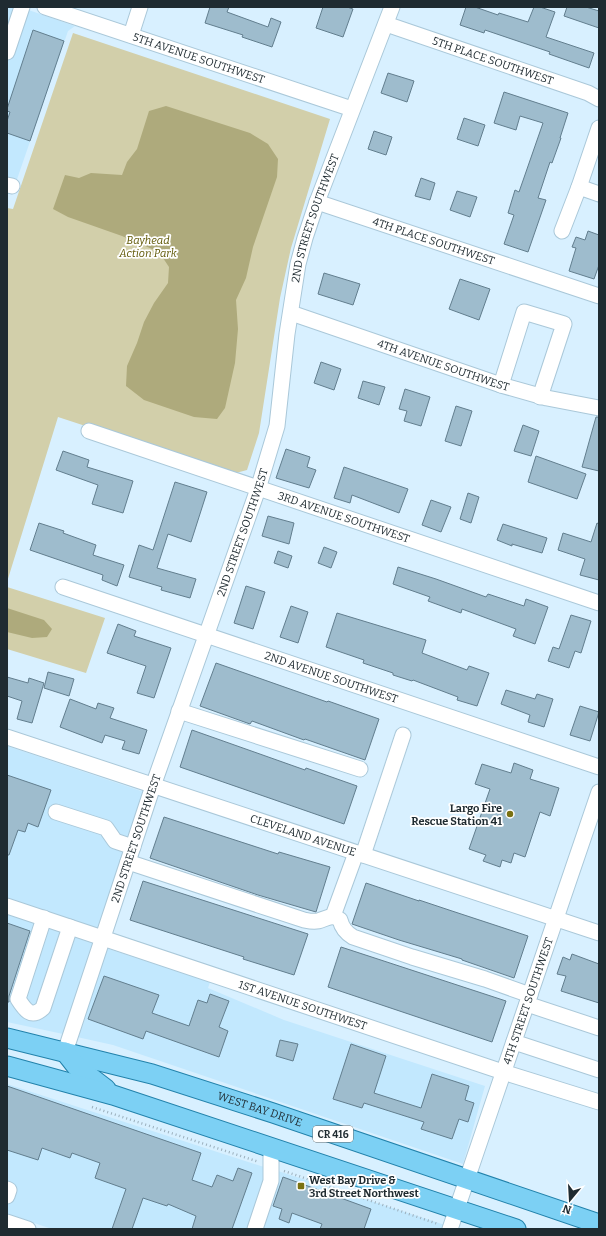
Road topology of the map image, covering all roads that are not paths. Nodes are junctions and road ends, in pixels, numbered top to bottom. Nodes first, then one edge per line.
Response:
1 (22, 7) edge
2 (45, 7) edge
3 (140, 7) edge
4 (392, 7) edge
5 (386, 24) junction
6 (131, 36) junction
7 (7, 52) edge
8 (599, 99) edge
9 (352, 109) junction
10 (599, 128) edge
11 (579, 187) junction
12 (599, 194) edge
13 (317, 202) junction
14 (562, 232) dead end
15 (599, 296) edge
16 (291, 313) junction
17 (501, 385) junction
18 (540, 396) junction
19 (599, 408) edge
20 (89, 431) dead end
21 (258, 488) junction
22 (62, 587) dead end
23 (599, 603) edge
24 (206, 635) junction
25 (179, 711) junction
26 (403, 735) dead end
27 (7, 737) edge
28 (599, 767) edge
29 (360, 769) dead end
30 (153, 786) junction
31 (599, 792) edge
32 (56, 812) dead end
33 (593, 828) edge
34 (132, 847) junction
35 (359, 854) junction
36 (128, 862) junction
37 (7, 906) edge
38 (333, 916) junction
39 (44, 918) junction
40 (557, 919) junction
41 (70, 927) junction
42 (599, 933) edge
43 (102, 938) junction
44 (529, 999) junction
45 (599, 1028) edge
46 (7, 1038) edge
47 (514, 1042) junction
48 (65, 1052) junction
49 (7, 1055) edge
50 (7, 1066) edge
51 (599, 1070) edge
52 (503, 1072) junction
53 (113, 1095) junction
54 (599, 1102) edge
55 (271, 1148) junction
56 (467, 1180) junction
57 (7, 1189) edge
58 (7, 1196) edge
59 (457, 1209) junction
60 (7, 1222) edge
61 (599, 1224) edge
62 (28, 1229) edge
63 (255, 1229) edge
64 (450, 1229) edge
65 (516, 1229) edge

1 - 7 street
2 - 6 street, 5TH AVENUE SOUTHWEST
3 - 6 street
4 - 5 street, 2ND STREET SOUTHWEST
5 - 8 street, 5TH PLACE SOUTHWEST
5 - 9 street, 2ND STREET SOUTHWEST
6 - 9 street, 5TH AVENUE SOUTHWEST
9 - 13 street, 2ND STREET SOUTHWEST
10 - 11 street
11 - 12 street
11 - 14 street
13 - 15 street, 4TH PLACE SOUTHWEST
13 - 16 street, 2ND STREET SOUTHWEST
16 - 17 street, 4TH AVENUE SOUTHWEST
16 - 21 street, 2ND STREET SOUTHWEST
17 - 18 street, 4TH AVENUE SOUTHWEST
17 - 18 street
18 - 19 street, 4TH AVENUE SOUTHWEST
20 - 21 street, 3RD AVENUE SOUTHWEST
21 - 23 street, 3RD AVENUE SOUTHWEST
21 - 24 street, 2ND STREET SOUTHWEST
22 - 24 street, 2ND AVENUE SOUTHWEST
24 - 25 street, 2ND STREET SOUTHWEST
24 - 28 street, 2ND AVENUE SOUTHWEST
25 - 29 street
25 - 30 street, 2ND STREET SOUTHWEST
26 - 35 street
27 - 30 street, CLEVELAND AVENUE
30 - 34 street, 2ND STREET SOUTHWEST
30 - 35 street, CLEVELAND AVENUE
31 - 33 street, 4TH STREET SOUTHWEST
32 - 34 street
33 - 40 street, 4TH STREET SOUTHWEST
34 - 36 street, 2ND STREET SOUTHWEST
35 - 38 street
35 - 40 street, CLEVELAND AVENUE
36 - 38 street
36 - 43 street, 2ND STREET SOUTHWEST
37 - 39 street, 1ST AVENUE SOUTHWEST
38 - 44 street
39 - 41 street, 1ST AVENUE SOUTHWEST
39 - 41 street
40 - 42 street, CLEVELAND AVENUE
40 - 44 street, 4TH STREET SOUTHWEST
41 - 43 street, 1ST AVENUE SOUTHWEST
43 - 48 street, 2ND STREET SOUTHWEST
43 - 52 street, 1ST AVENUE SOUTHWEST
44 - 45 street
44 - 47 street, 4TH STREET SOUTHWEST
46 - 48 main road, WEST BAY DRIVE / CR 416
47 - 51 street
47 - 52 street, 4TH STREET SOUTHWEST
48 - 49 main road
48 - 53 main road
48 - 56 main road, WEST BAY DRIVE / CR 416
50 - 53 main road
52 - 54 street, 1ST AVENUE SOUTHWEST
52 - 56 street, 4TH STREET SOUTHWEST
53 - 55 main road
55 - 59 main road
55 - 63 street
56 - 59 street, 4TH STREET SOUTHWEST
56 - 61 main road, WEST BAY DRIVE / CR 416
57 - 58 street
59 - 64 street, 4TH STREET SOUTHWEST
59 - 65 main road
60 - 62 street

